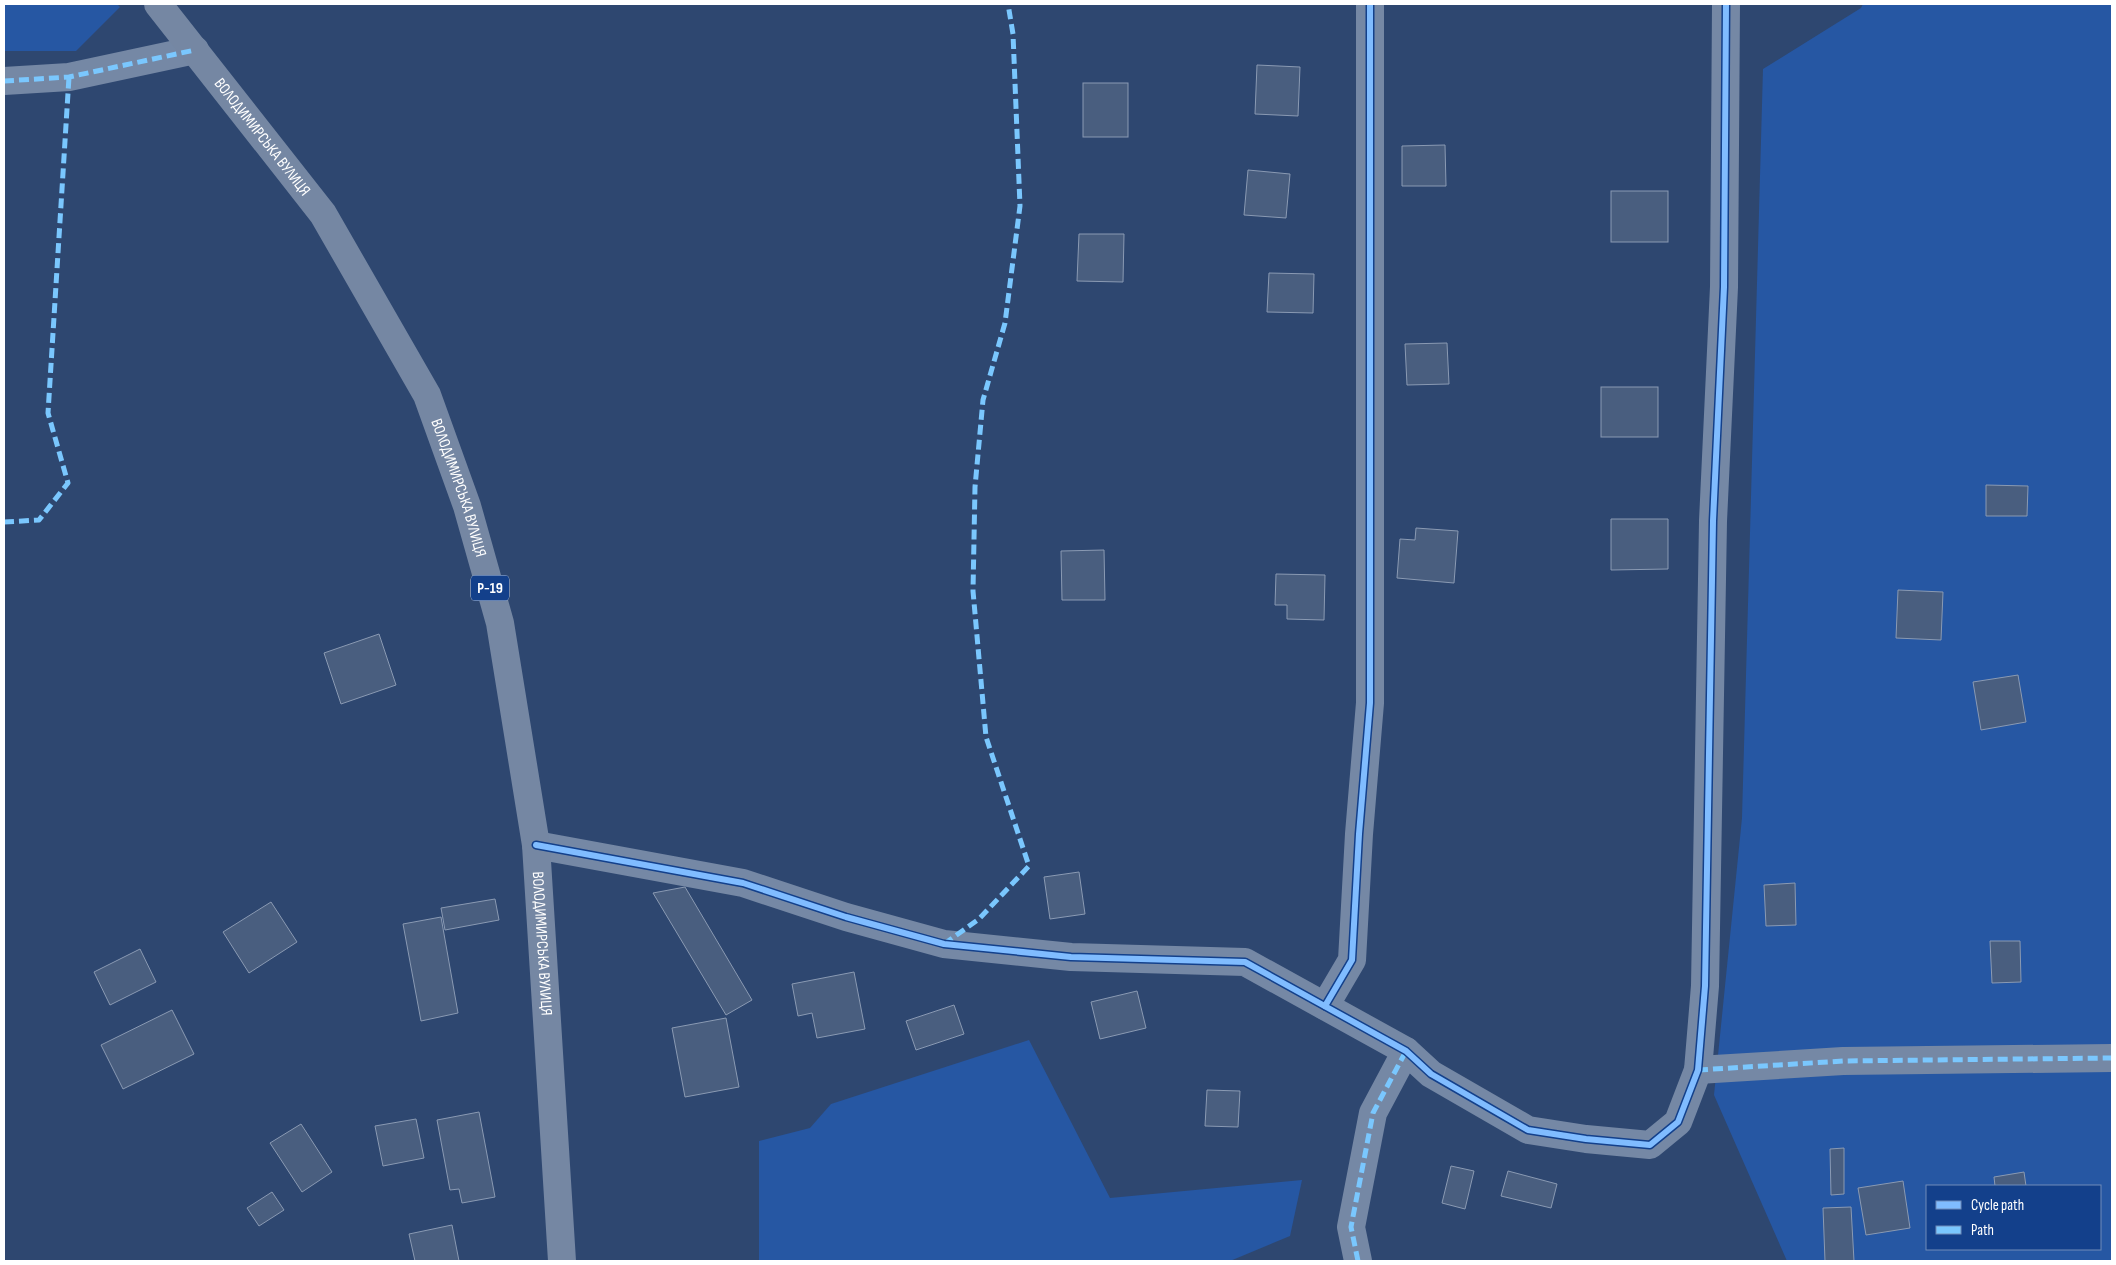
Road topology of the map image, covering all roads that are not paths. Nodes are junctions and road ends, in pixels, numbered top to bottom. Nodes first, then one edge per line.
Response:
1 (158, 4) edge
2 (1370, 4) edge
3 (1726, 4) edge
4 (195, 50) junction
5 (4, 81) edge
6 (536, 845) junction
7 (1325, 1006) junction
8 (1406, 1051) junction
9 (2112, 1058) edge
10 (1698, 1070) junction
11 (562, 1261) edge
12 (1358, 1261) edge

1 - 4 main road, ВОЛОДИМИРСЬКА ВУЛИЦЯ / Р-19
2 - 7 street
3 - 10 street
4 - 5 street
4 - 6 main road, ВОЛОДИМИРСЬКА ВУЛИЦЯ / Р-19
6 - 7 street
6 - 11 main road, ВОЛОДИМИРСЬКА ВУЛИЦЯ / Р-19
7 - 8 street
8 - 10 street
8 - 12 street
9 - 10 street

